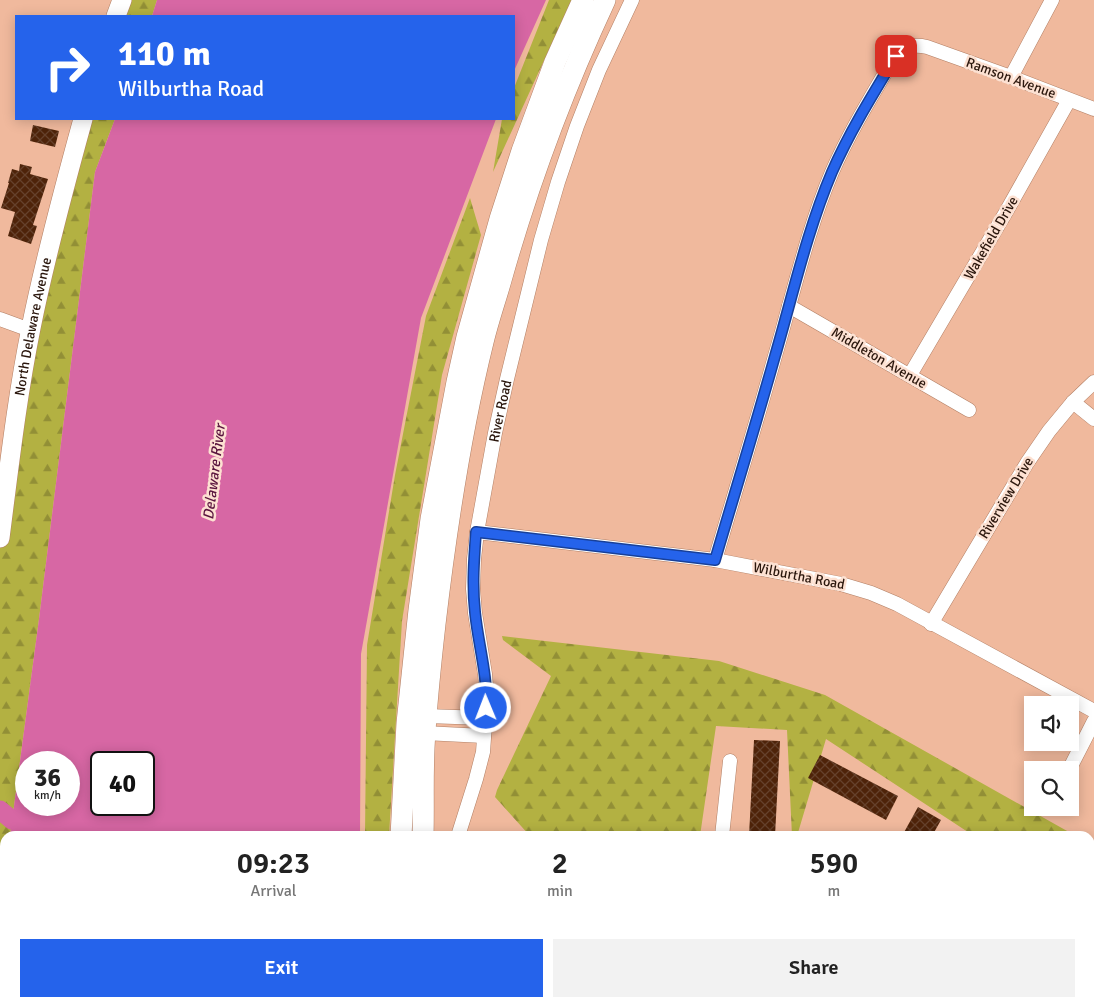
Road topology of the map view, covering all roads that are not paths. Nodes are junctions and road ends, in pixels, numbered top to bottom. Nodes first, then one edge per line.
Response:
1 (122, 0) edge
2 (584, 0) edge
3 (605, 0) edge
4 (632, 0) edge
5 (1052, 0) edge
6 (116, 15) edge
7 (1011, 77) junction
8 (1069, 100) junction
9 (1094, 109) edge
10 (83, 120) edge
11 (789, 306) junction
12 (0, 319) edge
13 (30, 330) junction
14 (910, 375) junction
15 (1094, 382) edge
16 (1074, 402) junction
17 (969, 410) dead end
18 (1094, 419) edge
19 (476, 532) junction
20 (0, 538) edge
21 (715, 560) junction
22 (931, 624) junction
23 (1094, 711) edge
24 (485, 718) junction
25 (1094, 721) edge
26 (419, 724) junction
27 (484, 736) junction
28 (730, 761) dead end
29 (1074, 761) edge
30 (402, 831) edge
31 (423, 831) edge
32 (460, 831) edge
33 (723, 831) edge

1 - 6 main road
2 - 26 highway
3 - 26 highway
4 - 19 street, River Road
5 - 7 street
7 - 8 street, Ramson Avenue
7 - 11 street, Ramson Avenue
8 - 9 street, Ramson Avenue
8 - 14 street, Wakefield Drive
10 - 13 main road, North Delaware Avenue
11 - 14 street, Middleton Avenue
11 - 21 street
12 - 13 street
13 - 20 main road, North Delaware Avenue
14 - 17 street, Middleton Avenue
15 - 16 street, Riverview Drive
16 - 18 street
16 - 22 street, Riverview Drive
19 - 21 street, Wilburtha Road
19 - 24 street, River Road
21 - 22 street, Wilburtha Road
22 - 23 street, Wilburtha Road
24 - 26 street
24 - 27 street, River Road
25 - 29 street
26 - 27 street
26 - 30 highway
26 - 31 highway
27 - 32 street, River Road
28 - 33 street

